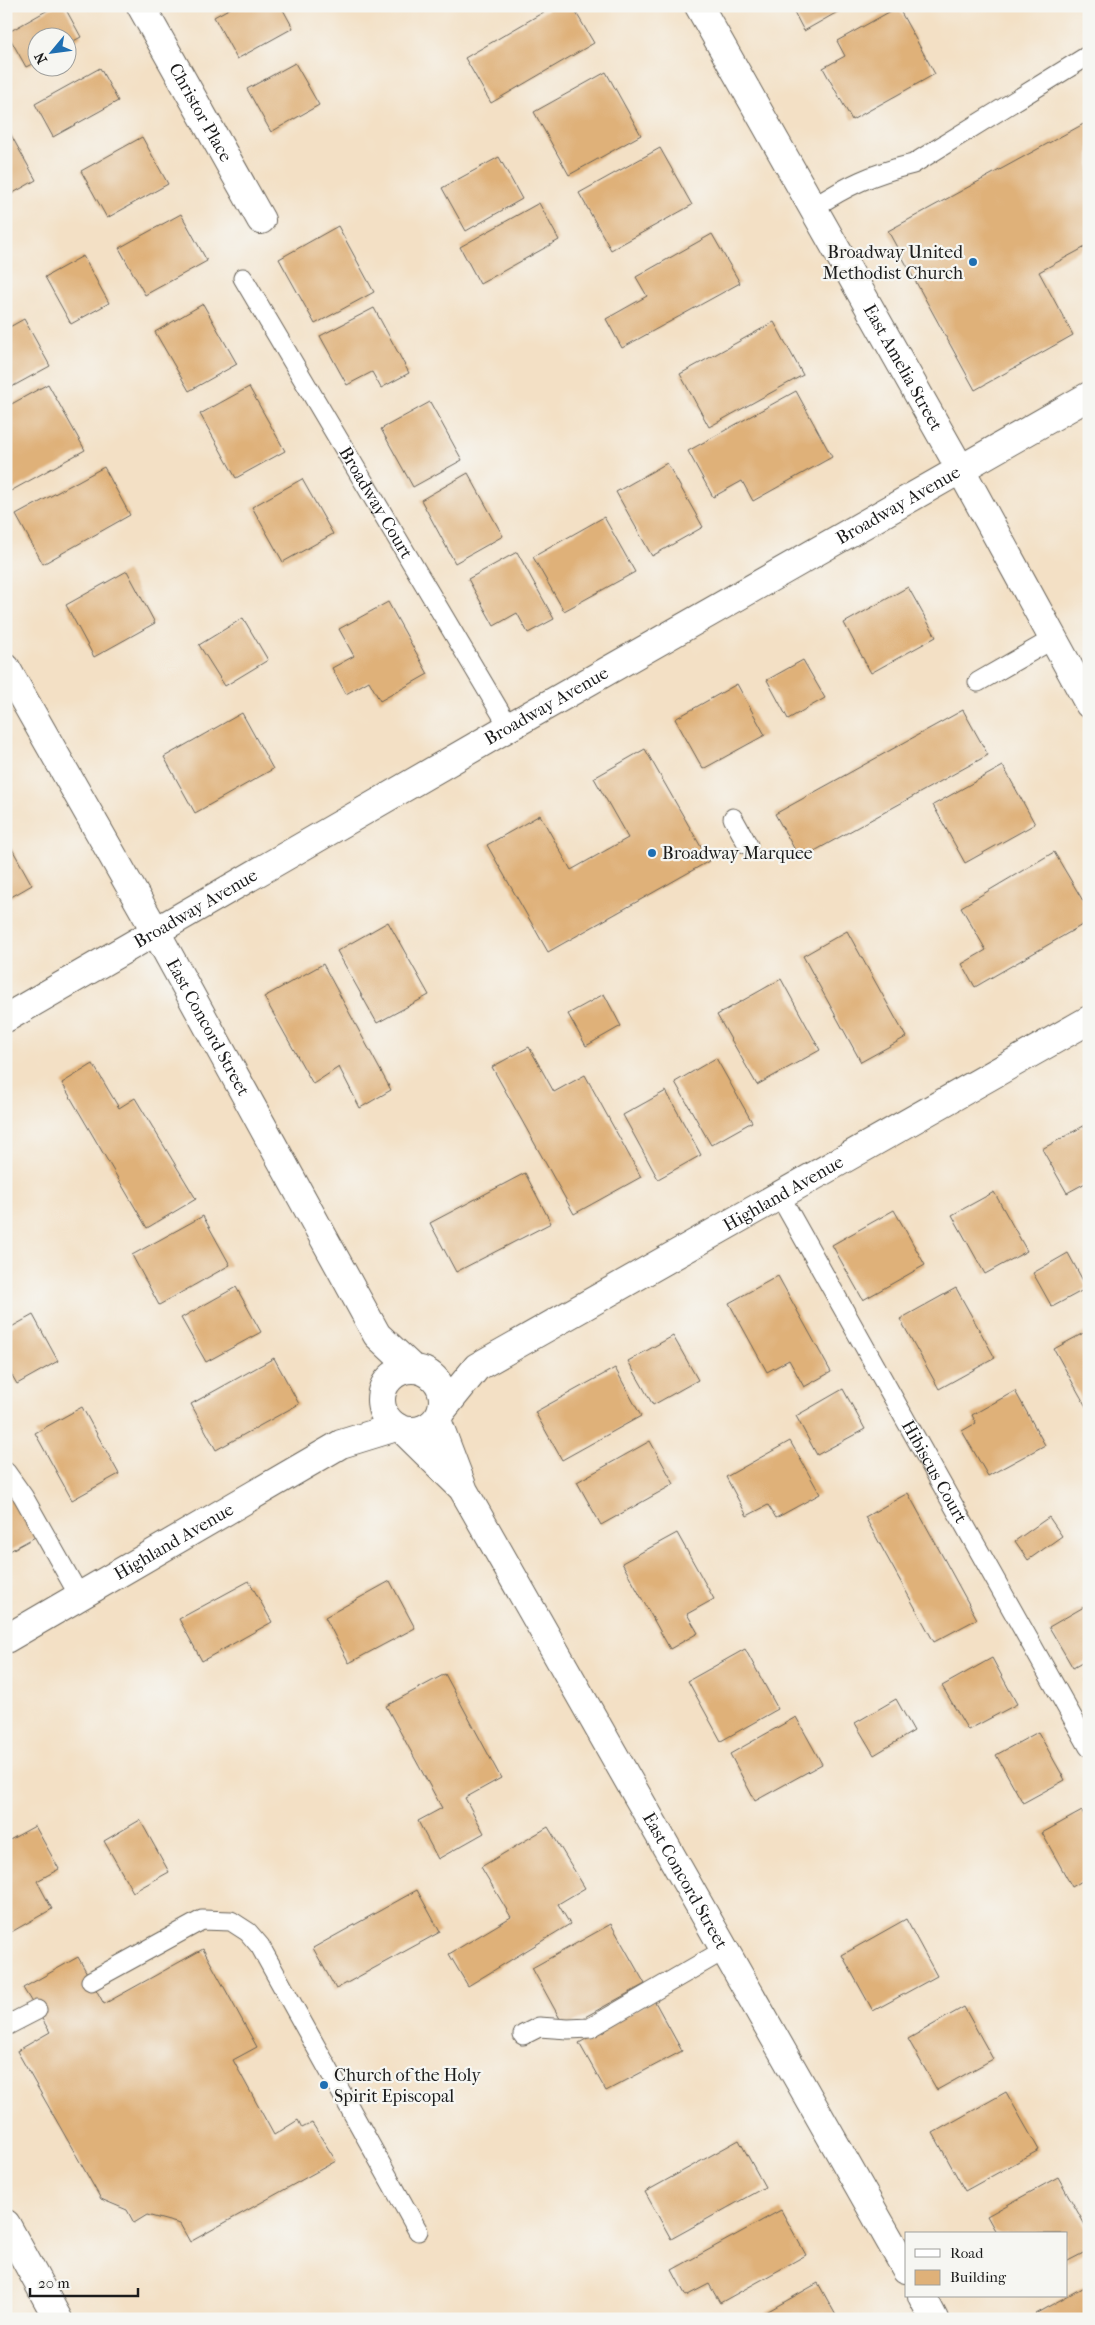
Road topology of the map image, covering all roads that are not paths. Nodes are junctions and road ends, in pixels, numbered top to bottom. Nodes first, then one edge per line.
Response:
1 (141, 6) edge
2 (699, 6) edge
3 (1089, 55) edge
4 (813, 208) junction
5 (261, 220) dead end
6 (244, 278) dead end
7 (1089, 396) edge
8 (961, 470) junction
9 (1053, 639) junction
10 (6, 668) edge
11 (978, 682) dead end
12 (1089, 704) edge
13 (509, 727) junction
14 (733, 818) dead end
15 (748, 845) dead end
16 (156, 932) junction
17 (6, 1018) edge
18 (1089, 1020) edge
19 (780, 1196) junction
20 (378, 1335) junction
21 (477, 1367) junction
22 (416, 1368) junction
23 (381, 1397) junction
24 (440, 1414) junction
25 (400, 1428) junction
26 (341, 1444) junction
27 (6, 1472) edge
28 (464, 1491) junction
29 (80, 1597) junction
30 (6, 1639) edge
31 (1089, 1747) edge
32 (726, 1949) junction
33 (91, 1981) dead end
34 (37, 2010) dead end
35 (6, 2026) edge
36 (523, 2035) dead end
37 (6, 2224) edge
38 (418, 2230) dead end
39 (905, 2267) edge
40 (923, 2298) edge
41 (58, 2319) edge
42 (934, 2319) edge

1 - 5 street, Christor Place
2 - 4 street, East Amelia Street
3 - 4 lane
4 - 8 street, East Amelia Street
6 - 13 lane, Broadway Court
7 - 8 street, Broadway Avenue
8 - 9 street, East Amelia Street
8 - 13 street, Broadway Avenue
9 - 11 lane
9 - 12 street, East Amelia Street
10 - 16 street, East Concord Street
13 - 16 street, Broadway Avenue
14 - 15 lane
16 - 17 street, Broadway Avenue
16 - 20 street, East Concord Street
18 - 19 street, Highland Avenue
19 - 21 street, Highland Avenue
19 - 31 lane, Hibiscus Court
20 - 22 street, East Concord Street
20 - 23 street, East Concord Street
21 - 22 street, Highland Avenue
21 - 24 street, Highland Avenue
22 - 23 street
22 - 24 street
23 - 25 street
23 - 26 street, Highland Avenue
24 - 25 street
24 - 28 street, East Concord Street
25 - 26 street, Highland Avenue
25 - 28 street, East Concord Street
26 - 29 street, Highland Avenue
27 - 29 lane
28 - 32 street, East Concord Street
29 - 30 street, Highland Avenue
32 - 36 lane
32 - 39 street, East Concord Street
33 - 38 lane
34 - 35 lane
37 - 41 street
40 - 42 street

